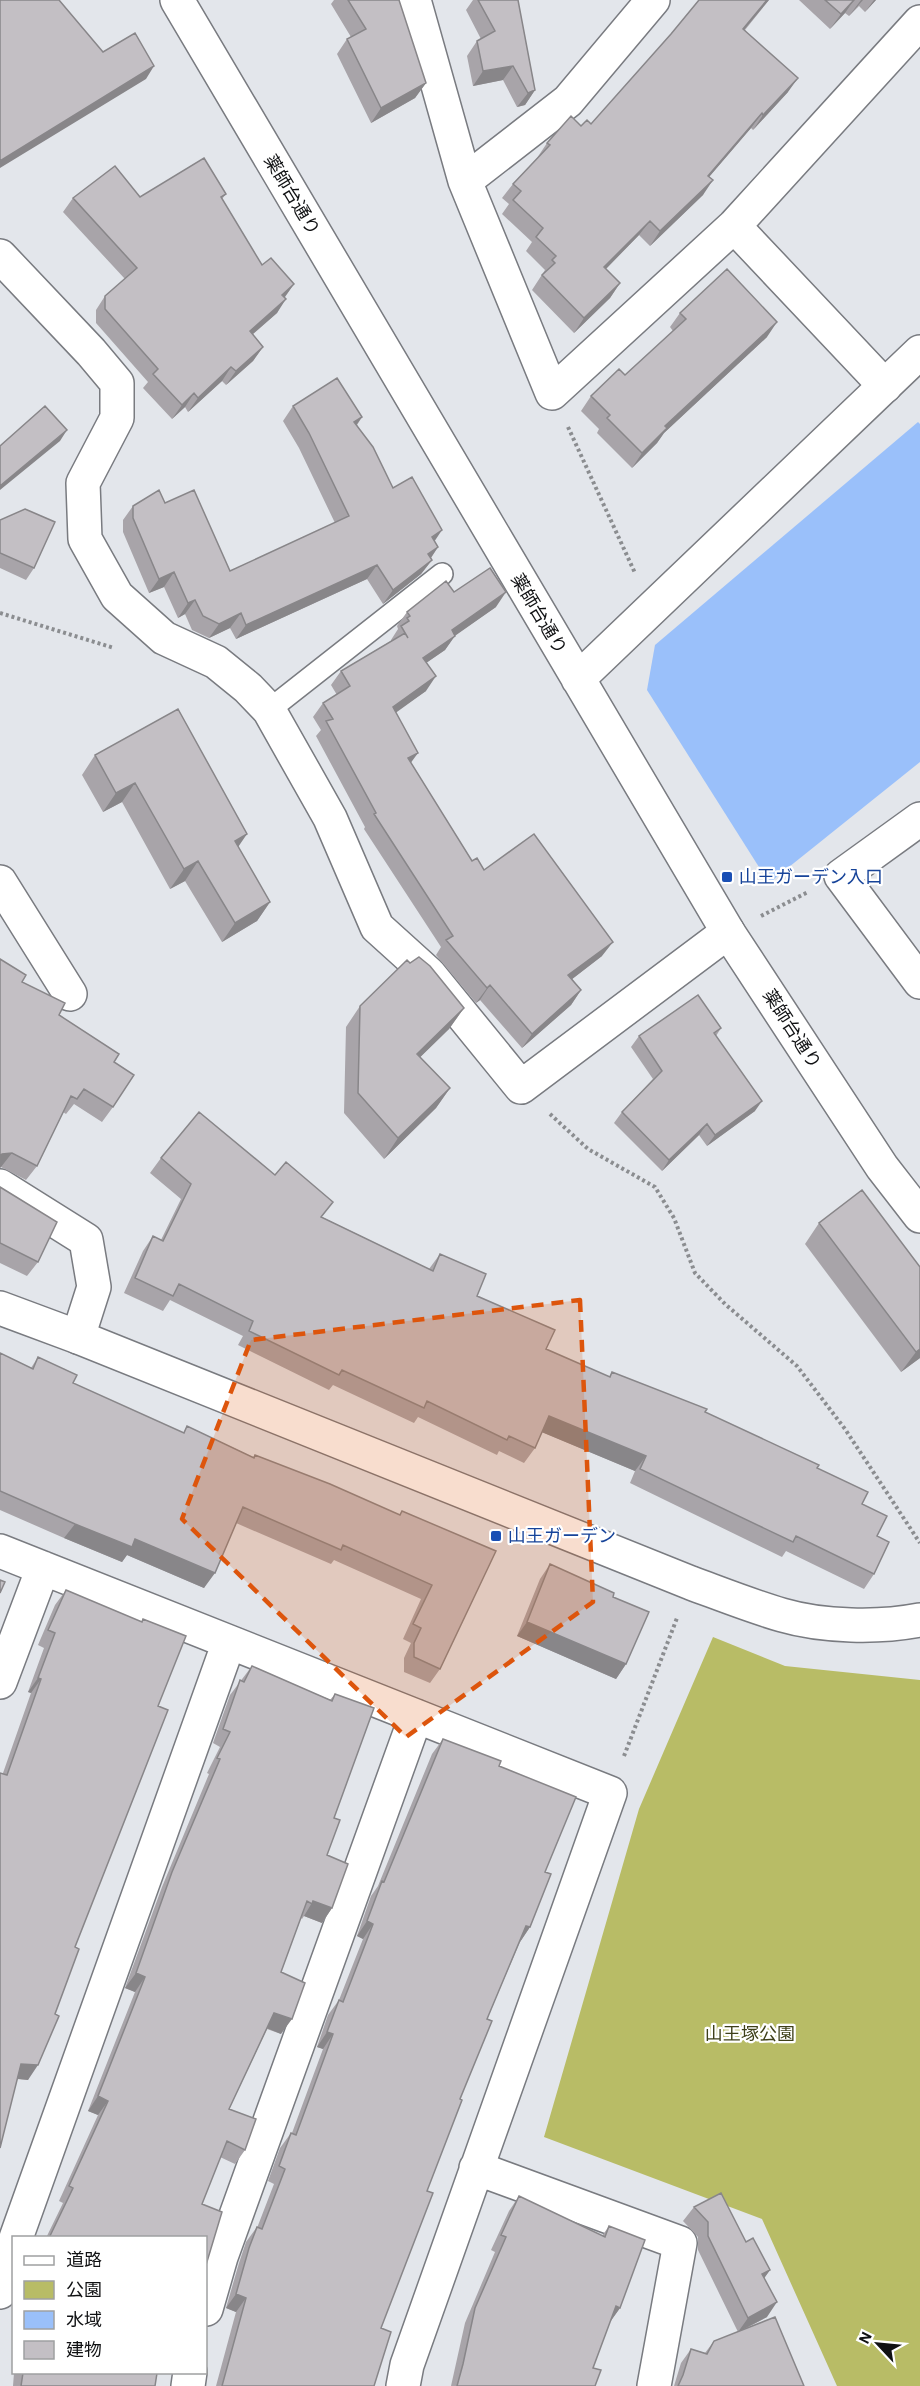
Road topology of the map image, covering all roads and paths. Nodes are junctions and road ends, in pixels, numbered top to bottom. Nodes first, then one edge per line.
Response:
1 (177, 0) edge
2 (414, 0) edge
3 (653, 0) edge
4 (920, 22) edge
5 (465, 181) junction
6 (734, 226) junction
7 (0, 256) edge
8 (920, 352) edge
9 (885, 386) junction
10 (552, 393) junction
11 (442, 574) dead end
12 (652, 609) junction
13 (578, 679) junction
14 (269, 710) junction
15 (920, 819) edge
16 (841, 876) junction
17 (0, 882) edge
18 (728, 932) junction
19 (920, 982) edge
20 (70, 994) dead end
21 (521, 1088) junction
22 (0, 1186) edge
23 (920, 1215) edge
24 (0, 1308) edge
25 (78, 1338) junction
26 (920, 1543) edge
27 (0, 1551) edge
28 (43, 1568) junction
29 (691, 1583) junction
30 (920, 1620) edge
31 (229, 1642) junction
32 (0, 1682) edge
33 (416, 1716) junction
34 (610, 1792) junction
35 (476, 2168) junction
36 (17, 2236) edge
37 (12, 2253) edge
38 (0, 2292) edge
39 (207, 2306) edge
40 (403, 2386) edge
41 (654, 2386) edge

1 - 13 street, 薬師台通り
2 - 5 street
3 - 5 street
4 - 6 street
5 - 10 street
6 - 9 street
6 - 10 street
7 - 14 street
8 - 9 street
9 - 12 street
10 - 12 path
11 - 14 lane
12 - 13 street
13 - 18 street, 薬師台通り
14 - 21 street
15 - 16 street
16 - 18 path
16 - 19 street
17 - 20 street
18 - 21 street
18 - 23 street, 薬師台通り
21 - 26 path
22 - 25 street
24 - 25 street
25 - 29 street
27 - 28 street
28 - 31 street
28 - 32 street
29 - 30 street
29 - 34 path
31 - 33 street
31 - 36 street
33 - 34 street
33 - 39 street
34 - 35 street
35 - 40 street
35 - 41 street
37 - 38 street

